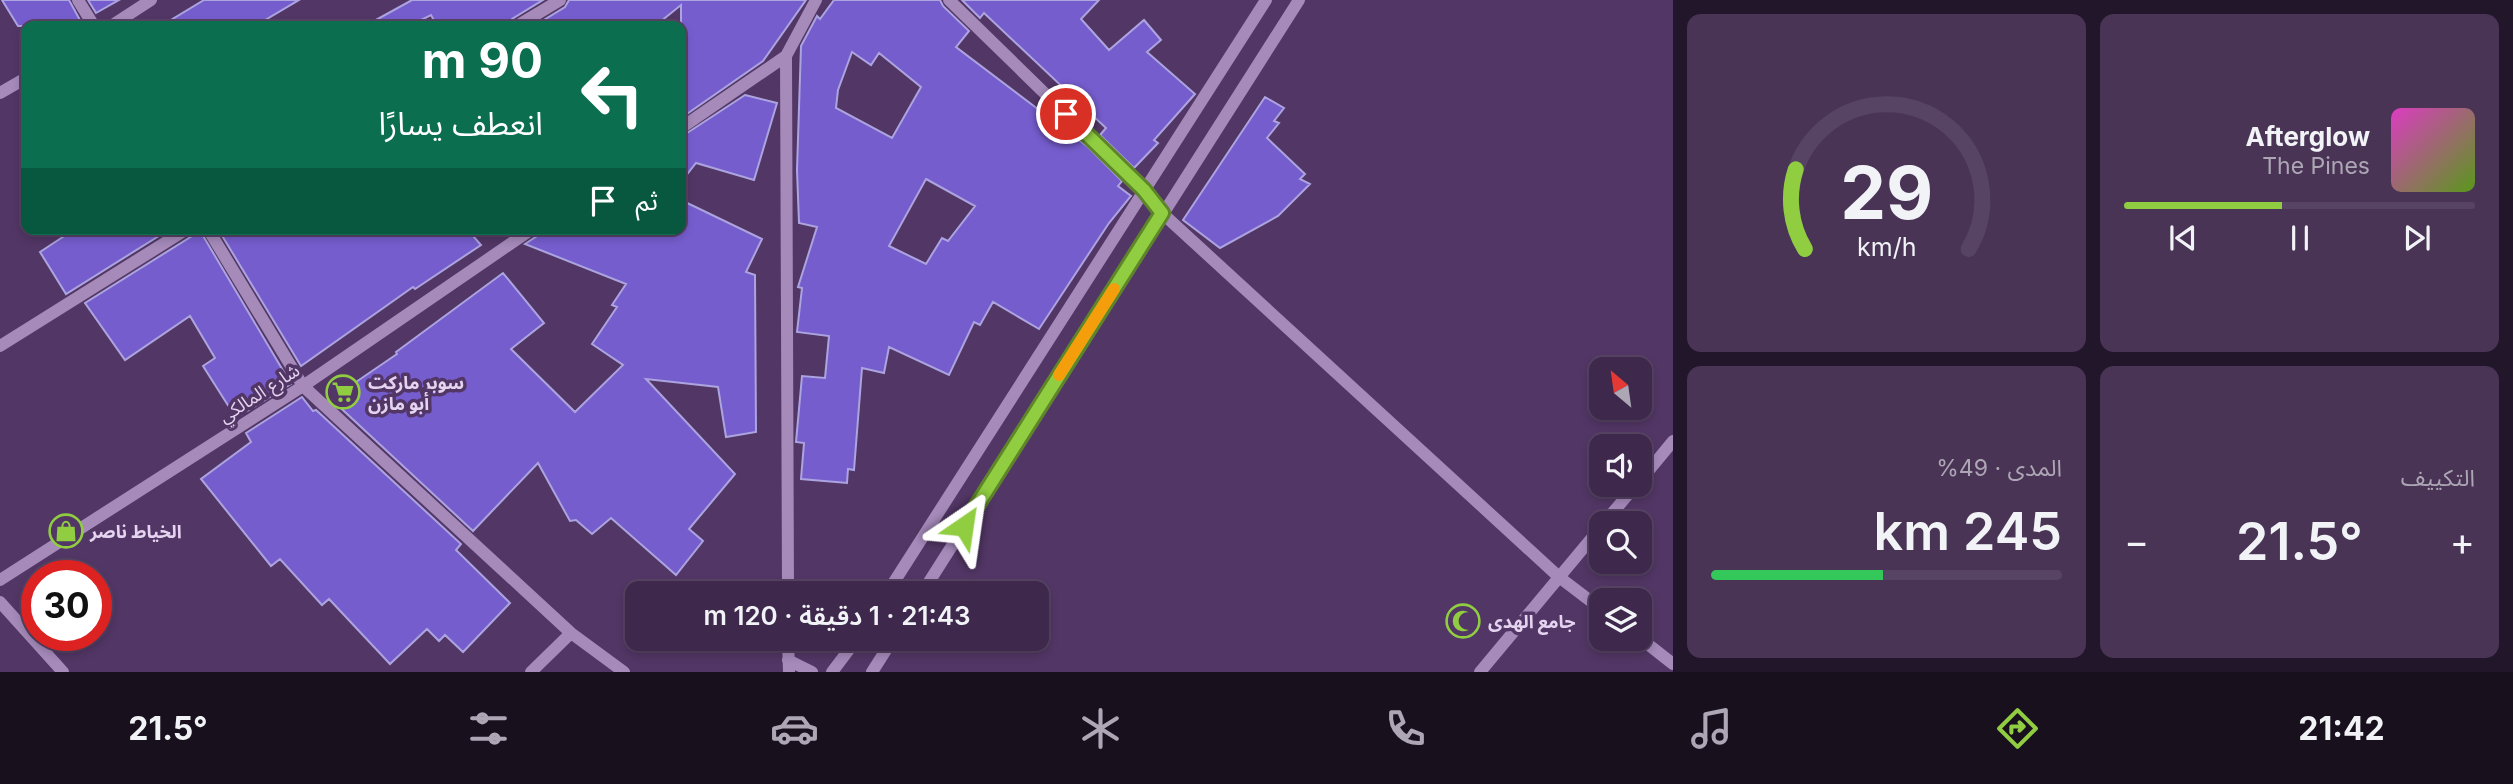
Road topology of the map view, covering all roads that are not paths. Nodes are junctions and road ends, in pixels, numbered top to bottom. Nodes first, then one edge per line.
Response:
1 (78, 0) edge
2 (152, 0) edge
3 (560, 0) edge
4 (816, 0) edge
5 (949, 0) edge
6 (1266, 0) edge
7 (1299, 0) edge
8 (91, 21) edge
9 (119, 21) edge
10 (525, 21) edge
11 (786, 56) junction
12 (21, 81) edge
13 (0, 93) edge
14 (686, 125) edge
15 (1144, 190) junction
16 (1162, 213) junction
17 (177, 235) edge
18 (212, 235) edge
19 (523, 235) edge
20 (0, 346) edge
21 (303, 386) junction
22 (1673, 441) edge
23 (1652, 466) edge
24 (1626, 497) edge
25 (1615, 511) edge
26 (1589, 542) edge
27 (1559, 577) junction
28 (0, 580) edge
29 (788, 581) edge
30 (895, 581) edge
31 (930, 581) edge
32 (1589, 600) edge
33 (0, 602) edge
34 (571, 633) junction
35 (1652, 647) edge
36 (848, 651) edge
37 (885, 651) edge
38 (1673, 664) edge
39 (789, 666) edge
40 (63, 672) edge
41 (531, 672) edge
42 (624, 672) edge
43 (812, 672) edge
44 (832, 672) edge
45 (872, 672) edge
46 (1480, 672) edge

1 - 8 street
2 - 9 street
3 - 10 street
4 - 11 street
5 - 15 street
6 - 15 street
7 - 16 street
11 - 14 street
11 - 29 street
12 - 13 street
15 - 16 street
15 - 30 street
16 - 27 street
16 - 31 street
17 - 20 street
18 - 21 street
19 - 21 street, شارع المالكي
21 - 28 street, شارع المالكي
21 - 34 street
22 - 23 street
24 - 25 street
26 - 27 street
27 - 32 street
27 - 46 street
33 - 40 street
34 - 41 street
34 - 42 street
35 - 38 street
36 - 44 street
37 - 45 street
39 - 43 street

